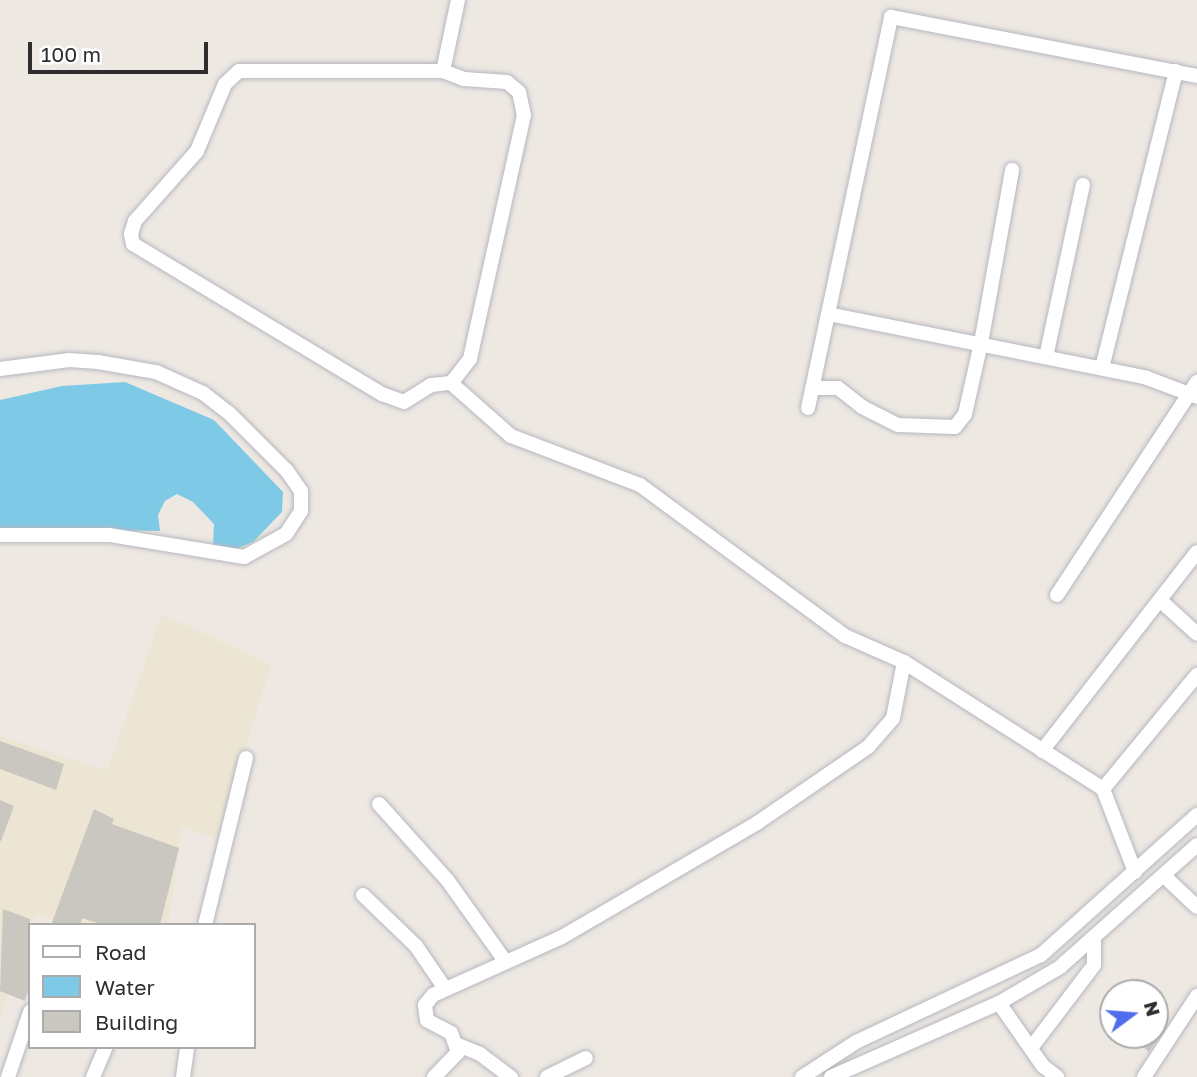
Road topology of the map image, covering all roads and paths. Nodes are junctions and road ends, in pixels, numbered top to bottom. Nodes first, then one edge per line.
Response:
1 (458, 0) edge
2 (443, 71) junction
3 (1176, 71) junction
4 (1197, 76) edge
5 (1012, 170) dead end
6 (1083, 185) dead end
7 (828, 314) junction
8 (981, 343) junction
9 (1046, 357) junction
10 (1102, 368) junction
11 (0, 369) edge
12 (451, 383) junction
13 (813, 388) junction
14 (1194, 391) edge
15 (808, 408) dead end
16 (0, 536) edge
17 (1197, 552) edge
18 (1057, 595) dead end
19 (1162, 602) junction
20 (1197, 634) edge
21 (904, 662) junction
22 (1197, 675) edge
23 (1042, 751) junction
24 (246, 758) dead end
25 (1103, 789) junction
26 (379, 804) dead end
27 (1197, 815) edge
28 (1197, 845) edge
29 (1135, 872) junction
30 (1164, 876) junction
31 (363, 895) dead end
32 (1197, 907) edge
33 (205, 923) edge
34 (1094, 937) junction
35 (505, 961) junction
36 (444, 987) junction
37 (1197, 996) edge
38 (999, 1003) junction
39 (28, 1018) edge
40 (900, 1021) junction
41 (909, 1041) junction
42 (458, 1045) junction
43 (1031, 1048) junction
44 (105, 1049) edge
45 (187, 1049) edge
46 (586, 1058) dead end
47 (8, 1077) edge
48 (93, 1077) edge
49 (183, 1077) edge
50 (434, 1077) edge
51 (511, 1077) edge
52 (547, 1077) edge
53 (802, 1077) edge
54 (831, 1077) edge
55 (1057, 1077) edge
56 (1144, 1077) edge

1 - 2 street
2 - 12 street
2 - 12 street
3 - 4 street
3 - 7 street
3 - 10 street
5 - 8 street
6 - 9 street
7 - 8 street
7 - 13 street
8 - 9 street
8 - 13 street
9 - 10 street
10 - 14 street
11 - 16 street
12 - 21 street
13 - 15 street
14 - 18 street
17 - 19 street
19 - 20 street
19 - 23 street
21 - 23 street
21 - 35 street
22 - 25 street
23 - 25 street
24 - 33 street
25 - 29 street
26 - 35 street
27 - 29 street
28 - 30 street
29 - 40 street
30 - 32 street
30 - 34 street
31 - 36 street
34 - 38 street
34 - 43 street
35 - 36 street
36 - 42 street
37 - 56 street
38 - 41 street
38 - 43 street
39 - 47 street
40 - 41 street
40 - 53 street
41 - 54 street
42 - 50 street
42 - 51 street
43 - 55 street
44 - 48 street
45 - 49 street
46 - 52 street

